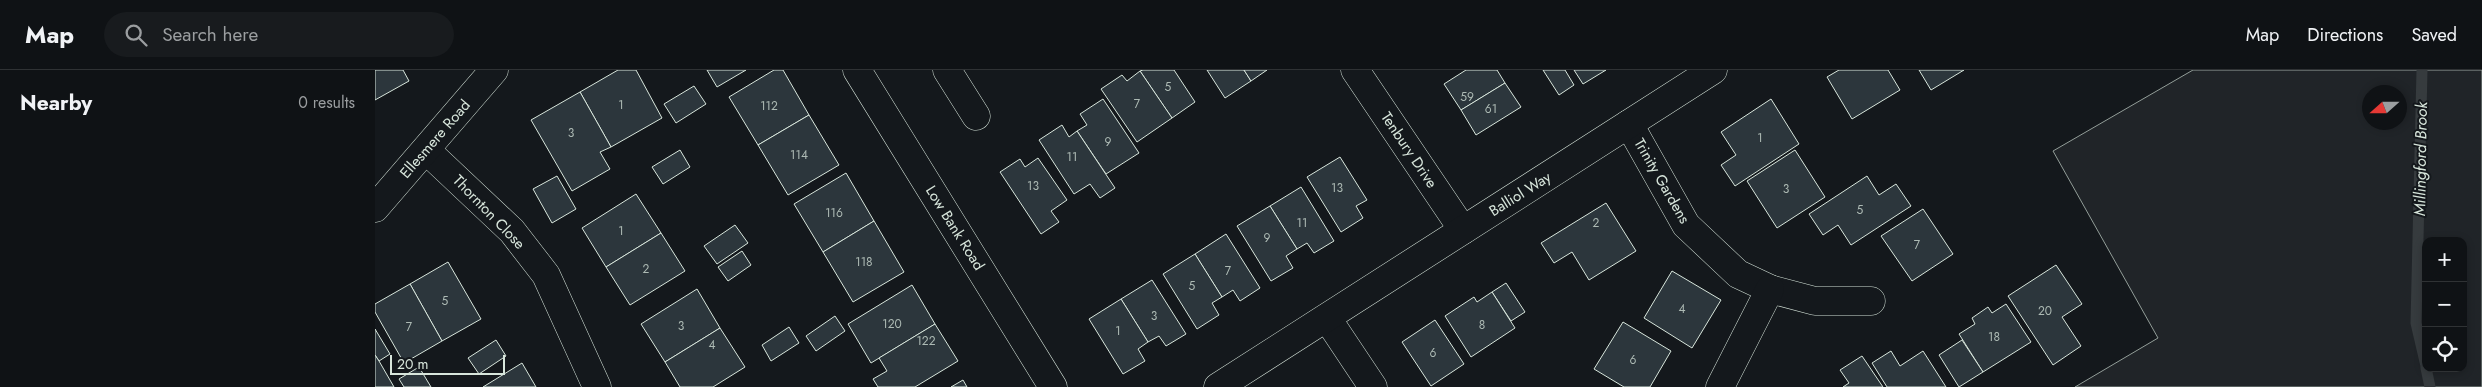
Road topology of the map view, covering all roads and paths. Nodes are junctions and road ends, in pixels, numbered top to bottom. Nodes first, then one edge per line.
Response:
1 (494, 70) edge
2 (857, 70) edge
3 (947, 70) edge
4 (1355, 70) edge
5 (1713, 70) edge
6 (976, 116) dead end
7 (1629, 124) junction
8 (426, 150) junction
9 (375, 208) edge
10 (1463, 230) junction
11 (1770, 289) junction
12 (1871, 301) dead end
13 (1327, 318) junction
14 (597, 387) edge
15 (1053, 387) edge
16 (1218, 387) edge
17 (1373, 387) edge
18 (1720, 387) edge

1 - 8 street, Ellesmere Road
2 - 15 street, Low Bank Road
3 - 6 street
4 - 10 street, Tenbury Drive
5 - 7 street, Balliol Way
7 - 10 street, Balliol Way
7 - 11 street, Trinity Gardens
8 - 9 street, Ellesmere Road
8 - 14 street, Thornton Close
10 - 13 street, Balliol Way
11 - 12 street, Trinity Gardens
11 - 18 street
13 - 16 street, Balliol Way
13 - 17 street

